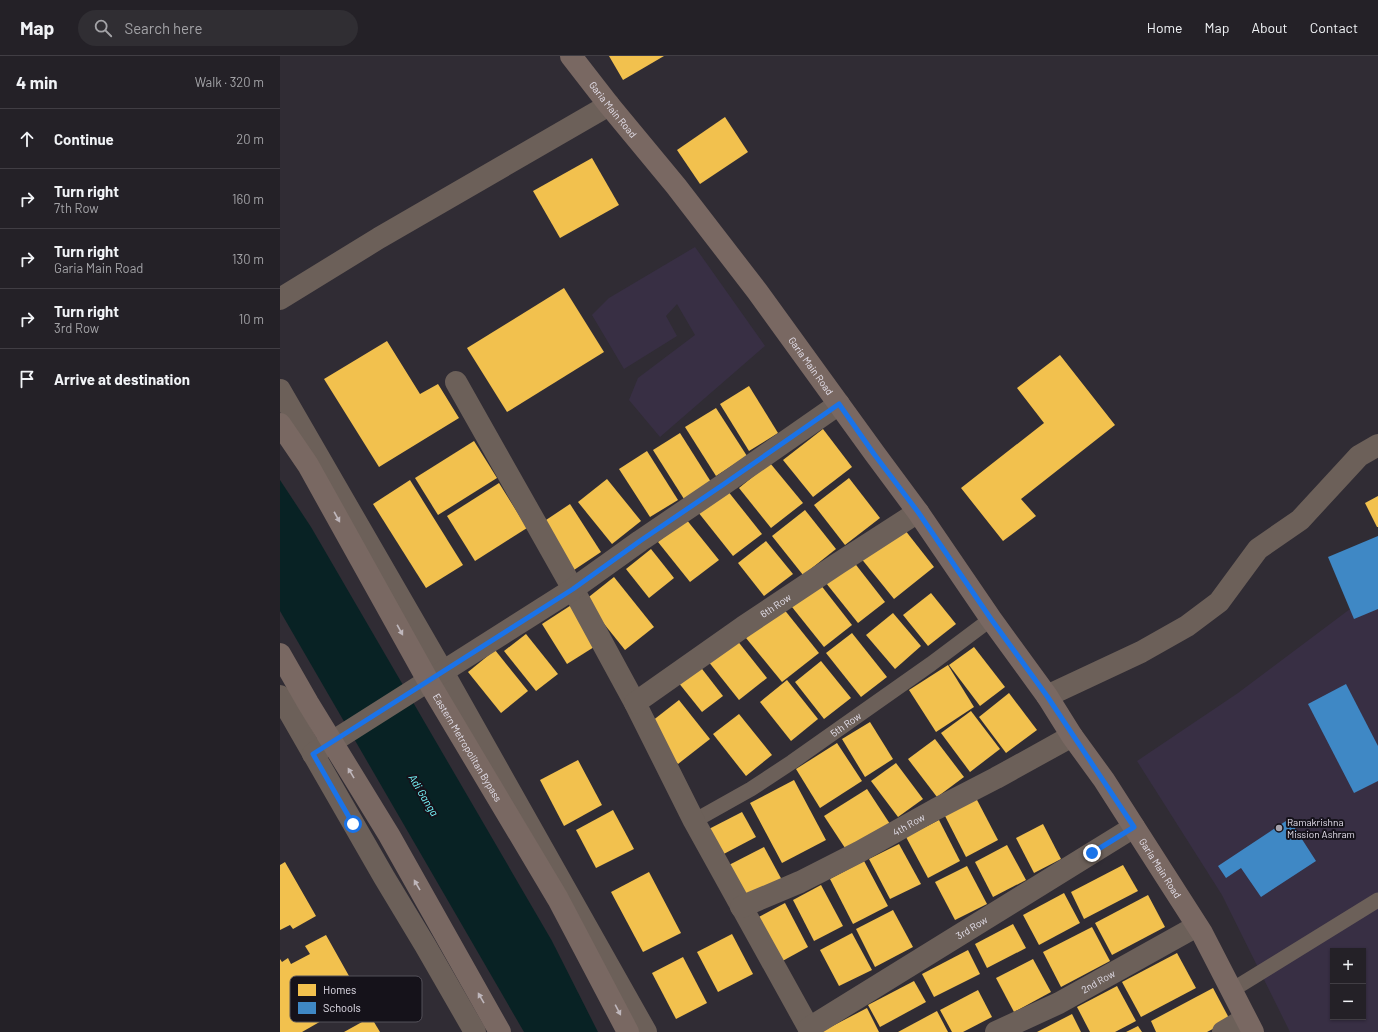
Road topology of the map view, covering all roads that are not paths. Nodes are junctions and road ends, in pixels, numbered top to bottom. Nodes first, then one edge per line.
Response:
1 (571, 56) edge
2 (609, 105) junction
3 (280, 299) edge
4 (456, 382) dead end
5 (280, 390) edge
6 (839, 404) junction
7 (280, 424) edge
8 (1378, 445) edge
9 (918, 512) junction
10 (573, 589) junction
11 (991, 619) junction
12 (280, 654) edge
13 (442, 672) junction
14 (280, 696) edge
15 (1047, 696) junction
16 (635, 703) junction
17 (1072, 736) junction
18 (313, 754) junction
19 (694, 821) junction
20 (1134, 827) junction
21 (1378, 900) edge
22 (741, 906) junction
23 (1197, 926) junction
24 (1232, 990) junction
25 (1249, 1025) edge
26 (810, 1030) edge
27 (475, 1032) edge
28 (500, 1032) edge
29 (628, 1032) edge
30 (646, 1032) edge
31 (996, 1032) edge
32 (1223, 1032) edge

1 - 2 main road, Garia Main Road
2 - 3 street
2 - 6 main road, Garia Main Road
4 - 10 street
5 - 13 street
6 - 9 main road, Garia Main Road
6 - 10 street
7 -> 29 main road, Eastern Metropolitan Bypass, bridge
8 - 15 street
9 - 11 main road, Garia Main Road
9 - 16 street, 6th Row
10 - 13 street
10 - 16 street
11 - 15 main road, Garia Main Road
11 - 19 lane, 5th Row
28 -> 12 main road, bridge
13 - 18 street
13 - 30 street
14 - 18 street
15 - 17 main road, Garia Main Road
16 - 19 street
17 - 20 main road, Garia Main Road
17 - 22 street, 4th Row
18 - 27 street
19 - 22 street
20 - 23 main road, Garia Main Road
20 - 26 street, 3rd Row
21 - 24 lane
22 - 26 street
23 - 24 main road, Garia Main Road
23 - 31 street, 2nd Row
24 - 25 main road, Garia Main Road
25 - 32 street

